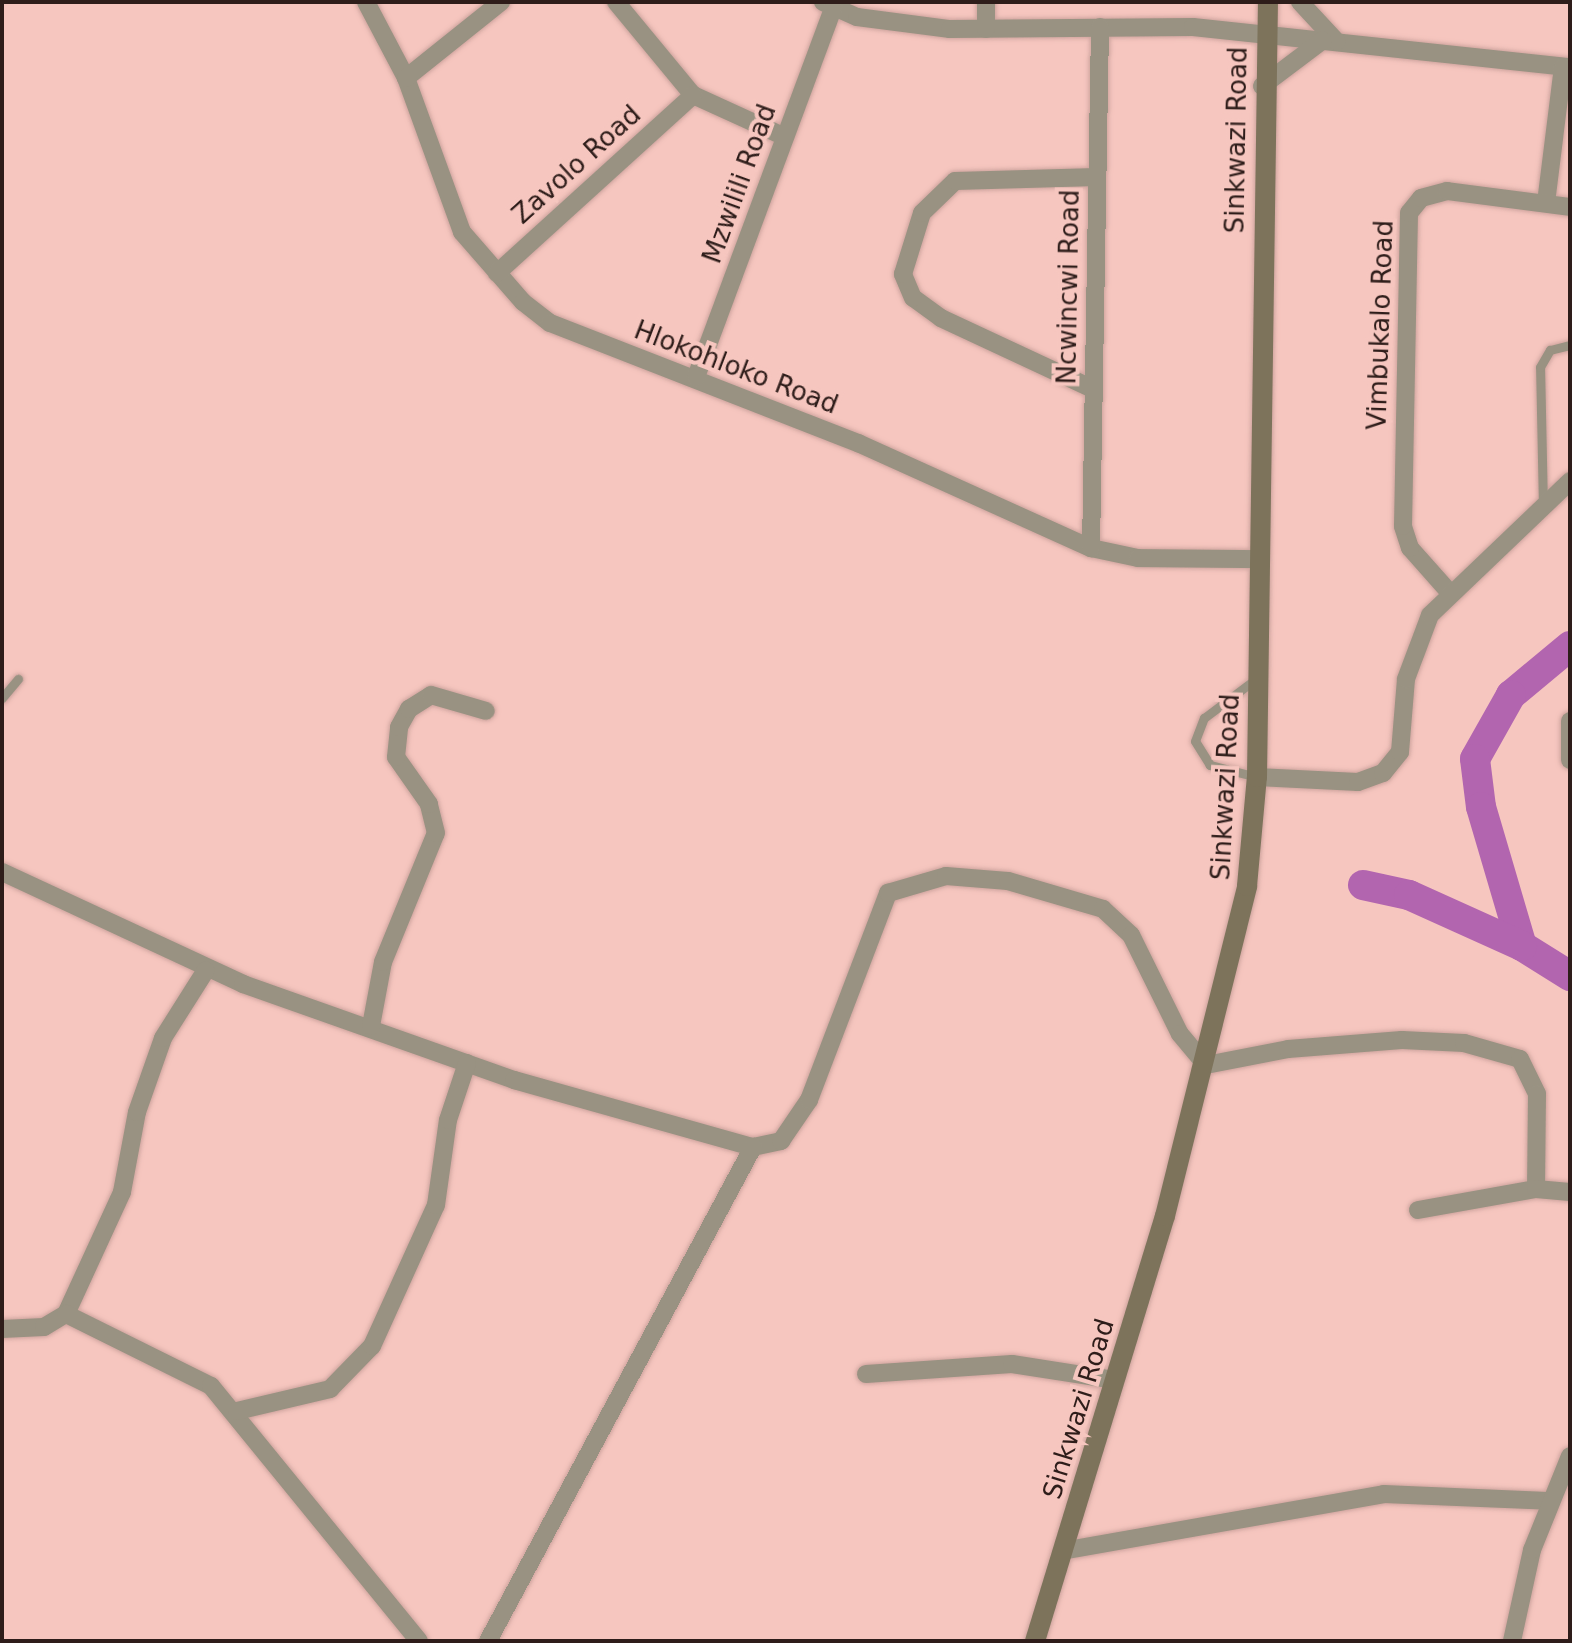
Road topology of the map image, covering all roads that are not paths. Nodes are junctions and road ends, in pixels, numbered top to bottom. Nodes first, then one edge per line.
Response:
1 (366, 2) edge
2 (501, 2) edge
3 (641, 2) edge
4 (986, 2) edge
5 (1268, 2) edge
6 (1300, 2) edge
7 (828, 5) edge
8 (621, 8) edge
9 (1100, 27) junction
10 (986, 29) junction
11 (1265, 32) junction
12 (1330, 41) junction
13 (1567, 67) edge
14 (406, 78) junction
15 (1262, 86) junction
16 (693, 95) junction
17 (785, 137) junction
18 (1097, 177) junction
19 (1546, 203) junction
20 (1570, 207) edge
21 (497, 273) junction
22 (1570, 345) edge
23 (696, 377) junction
24 (1093, 389) junction
25 (1570, 481) edge
26 (1543, 511) junction
27 (1091, 548) junction
28 (1261, 559) junction
29 (1450, 593) junction
30 (1257, 678) junction
31 (18, 679) dead end
32 (2, 698) edge
33 (486, 711) dead end
34 (1570, 721) edge
35 (1570, 760) edge
36 (1257, 777) junction
37 (2, 872) edge
38 (206, 970) junction
39 (371, 1026) junction
40 (467, 1063) junction
41 (1206, 1065) junction
42 (753, 1147) junction
43 (1536, 1189) junction
44 (1570, 1192) edge
45 (1418, 1210) dead end
46 (66, 1314) junction
47 (2, 1329) edge
48 (866, 1374) dead end
49 (1114, 1380) junction
50 (237, 1411) junction
51 (1570, 1456) edge
52 (1548, 1501) junction
53 (1062, 1551) junction
54 (419, 1641) edge
55 (488, 1641) edge
56 (1035, 1641) edge
57 (1512, 1641) edge

1 - 14 street, Hlokohloko Road
2 - 14 street
3 - 8 street
4 - 10 street
5 - 11 street, Sinkwazi Road
6 - 12 street
7 - 10 street
7 - 17 street, Mzwilili Road
8 - 16 street
9 - 10 street
9 - 11 street
9 - 18 street, Ncwincwi Road
11 - 12 street
11 - 15 street, Sinkwazi Road
12 - 13 street
12 - 15 street
13 - 19 street
14 - 21 street, Hlokohloko Road
15 - 28 street, Sinkwazi Road
16 - 17 street
16 - 21 street, Zavolo Road
17 - 23 street, Mzwilili Road
18 - 24 street, Ncwincwi Road
18 - 24 street
19 - 20 street, Vimbukalo Road
19 - 29 street, Vimbukalo Road
21 - 23 street, Hlokohloko Road
22 - 26 lane
23 - 27 street, Hlokohloko Road
24 - 27 street, Ncwincwi Road
25 - 26 street
26 - 29 street
27 - 28 street, Hlokohloko Road
28 - 30 street, Sinkwazi Road
29 - 36 street
30 - 36 street, Sinkwazi Road
30 - 36 lane
31 - 32 lane
33 - 39 street
34 - 35 street
36 - 41 street, Sinkwazi Road
37 - 38 street
38 - 39 street
38 - 46 street
39 - 40 street
40 - 42 street
40 - 50 street
41 - 42 street
41 - 43 street
41 - 49 street, Sinkwazi Road
42 - 55 street
43 - 44 street
43 - 45 street
46 - 47 street
46 - 50 street
48 - 49 street
49 - 53 street, Sinkwazi Road
50 - 54 street
51 - 52 street
52 - 53 street
52 - 57 street
53 - 56 street, Sinkwazi Road

